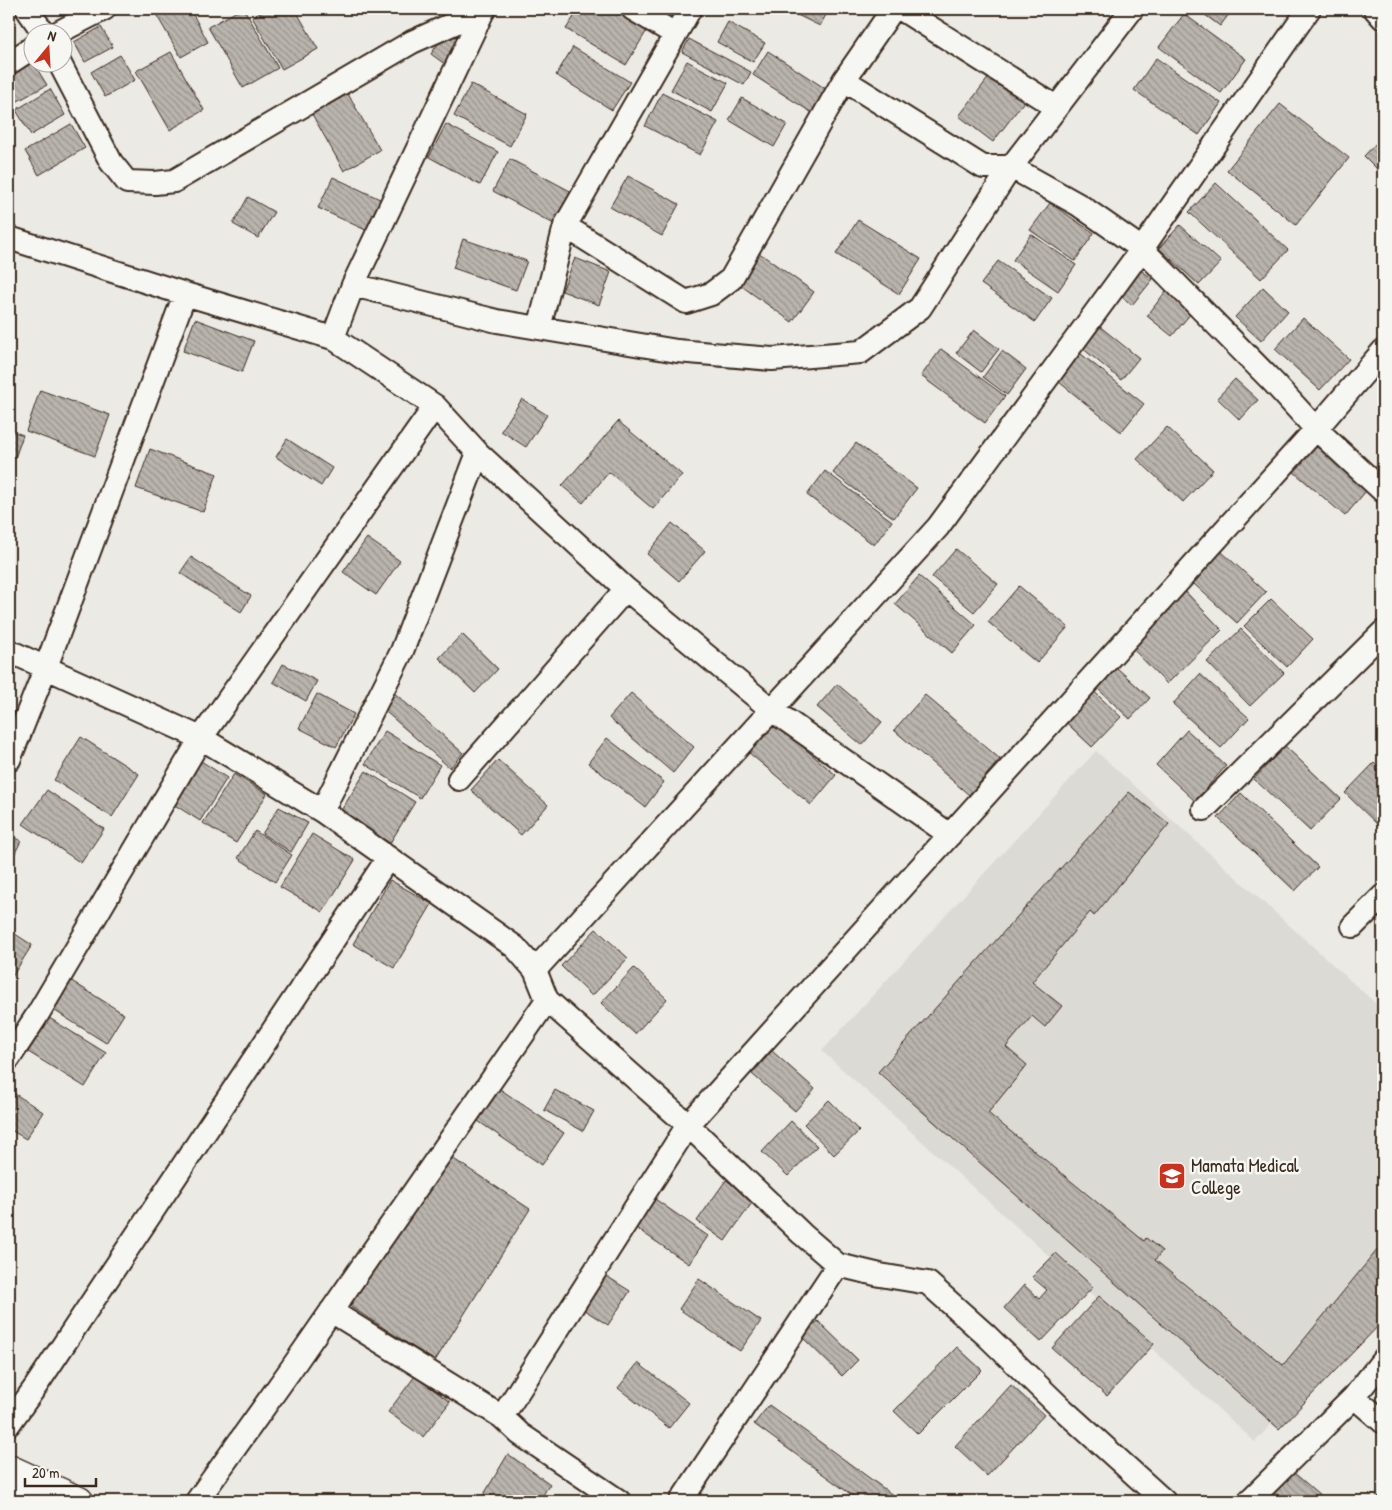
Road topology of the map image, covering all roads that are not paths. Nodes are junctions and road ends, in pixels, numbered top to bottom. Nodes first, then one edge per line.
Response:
1 (27, 9) edge
2 (104, 9) edge
3 (484, 9) edge
4 (633, 9) edge
5 (690, 9) edge
6 (893, 9) edge
7 (901, 9) edge
8 (1132, 9) edge
9 (1309, 9) edge
10 (1375, 9) edge
11 (1383, 18) edge
12 (36, 22) edge
13 (72, 25) edge
14 (676, 34) junction
15 (22, 55) edge
16 (9, 63) edge
17 (64, 72) edge
18 (844, 80) junction
19 (1056, 107) junction
20 (1011, 167) junction
21 (565, 226) junction
22 (11, 244) edge
23 (1142, 249) junction
24 (353, 284) junction
25 (185, 294) junction
26 (539, 328) junction
27 (333, 338) junction
28 (1383, 351) edge
29 (436, 406) junction
30 (1316, 429) junction
31 (478, 453) junction
32 (1383, 491) edge
33 (626, 589) junction
34 (1383, 632) edge
35 (9, 651) edge
36 (46, 667) junction
37 (772, 710) junction
38 (201, 738) junction
39 (9, 760) edge
40 (459, 779) dead end
41 (1204, 810) dead end
42 (322, 811) junction
43 (950, 835) junction
44 (388, 858) junction
45 (1383, 896) edge
46 (1353, 926) dead end
47 (535, 970) junction
48 (547, 1000) junction
49 (9, 1058) edge
50 (688, 1125) junction
51 (838, 1265) junction
52 (331, 1311) junction
53 (1383, 1360) edge
54 (1354, 1397) junction
55 (502, 1418) junction
56 (1383, 1422) edge
57 (9, 1424) edge
58 (9, 1469) edge
59 (9, 1496) edge
60 (20, 1501) edge
61 (79, 1501) edge
62 (197, 1501) edge
63 (619, 1501) edge
64 (681, 1501) edge
65 (1164, 1501) edge
66 (1249, 1501) edge

1 - 12 street
2 - 13 street
3 - 17 street
3 - 24 street
4 - 14 street
5 - 14 street
6 - 18 street
7 - 19 street
8 - 19 street
9 - 23 street
10 - 11 street
14 - 21 street
15 - 16 street
18 - 20 street
18 - 21 street
19 - 20 street
20 - 23 street
20 - 26 street
21 - 26 street
22 - 25 street
23 - 30 street
23 - 37 street
24 - 26 street
24 - 27 street
25 - 27 street
25 - 36 street
27 - 29 street
28 - 30 street
29 - 31 street
29 - 38 street
30 - 32 street
30 - 43 street
31 - 33 street
31 - 42 street
33 - 37 street
33 - 40 street
34 - 41 street
35 - 36 street
36 - 38 street
36 - 39 street
37 - 43 street
37 - 47 street
38 - 42 street
38 - 49 street
42 - 44 street
43 - 50 street
44 - 47 street
44 - 57 street
45 - 46 street
47 - 48 street
48 - 50 street
48 - 52 street
50 - 51 street
50 - 55 street
51 - 64 street
51 - 65 street
52 - 55 street
52 - 62 street
53 - 54 street
54 - 56 street
54 - 66 street
55 - 63 street
58 - 61 street
59 - 60 street

